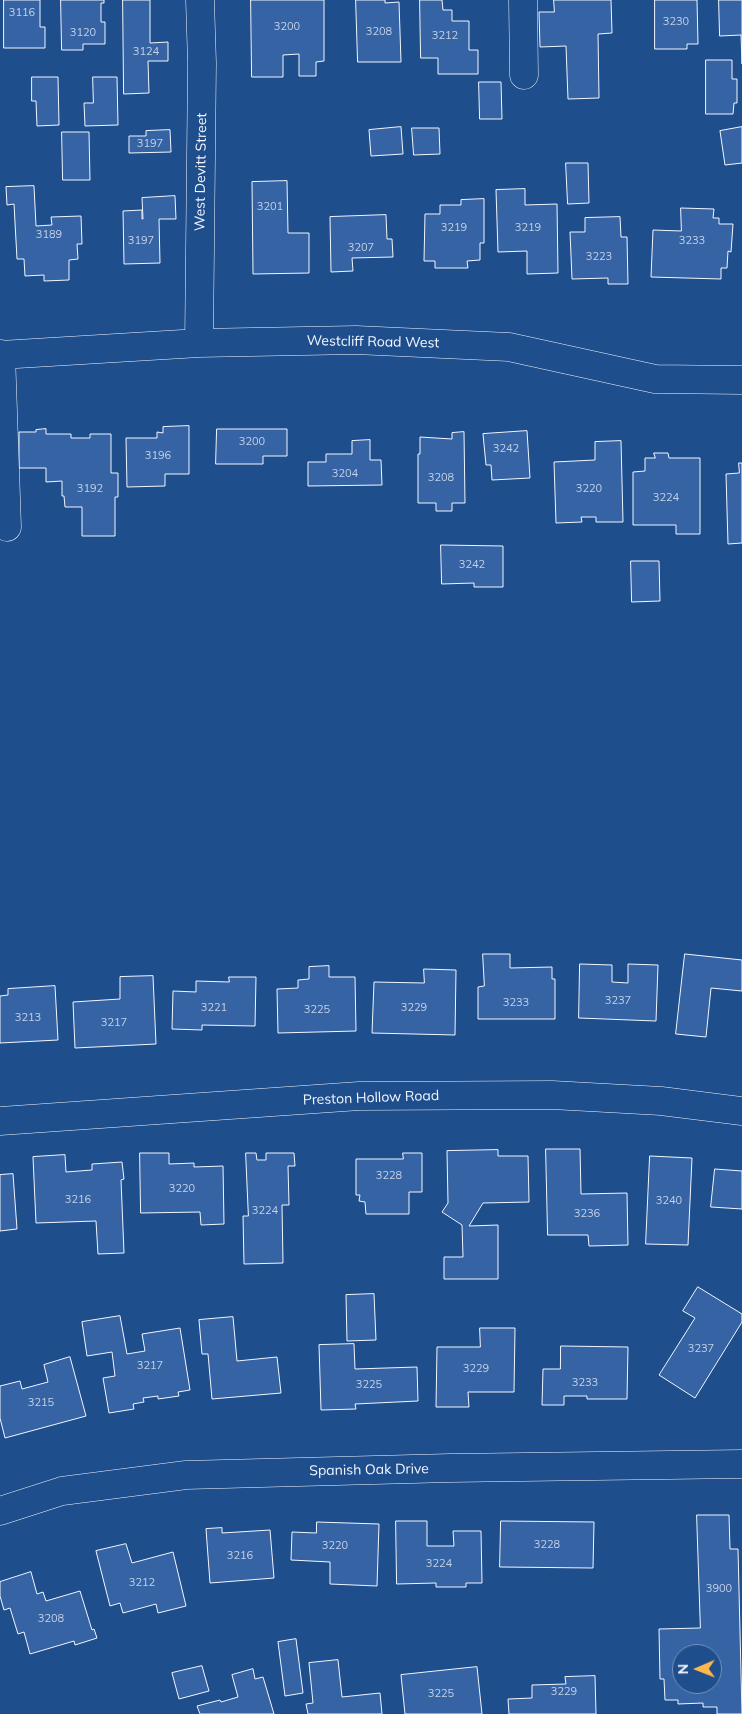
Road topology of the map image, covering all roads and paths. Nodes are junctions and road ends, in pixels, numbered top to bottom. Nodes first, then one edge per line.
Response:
1 (200, 0) edge
2 (523, 0) edge
3 (524, 75) dead end
4 (199, 344) junction
5 (1, 355) edge
6 (742, 380) edge
7 (6, 527) dead end
8 (742, 1112) edge
9 (0, 1121) edge
10 (742, 1464) edge
11 (0, 1511) edge

1 - 4 street, West Devitt Street
2 - 3 street
4 - 5 street, Westcliff Road West
4 - 6 street, Westcliff Road West
5 - 7 street
8 - 9 street, Preston Hollow Road
10 - 11 street, Spanish Oak Drive

